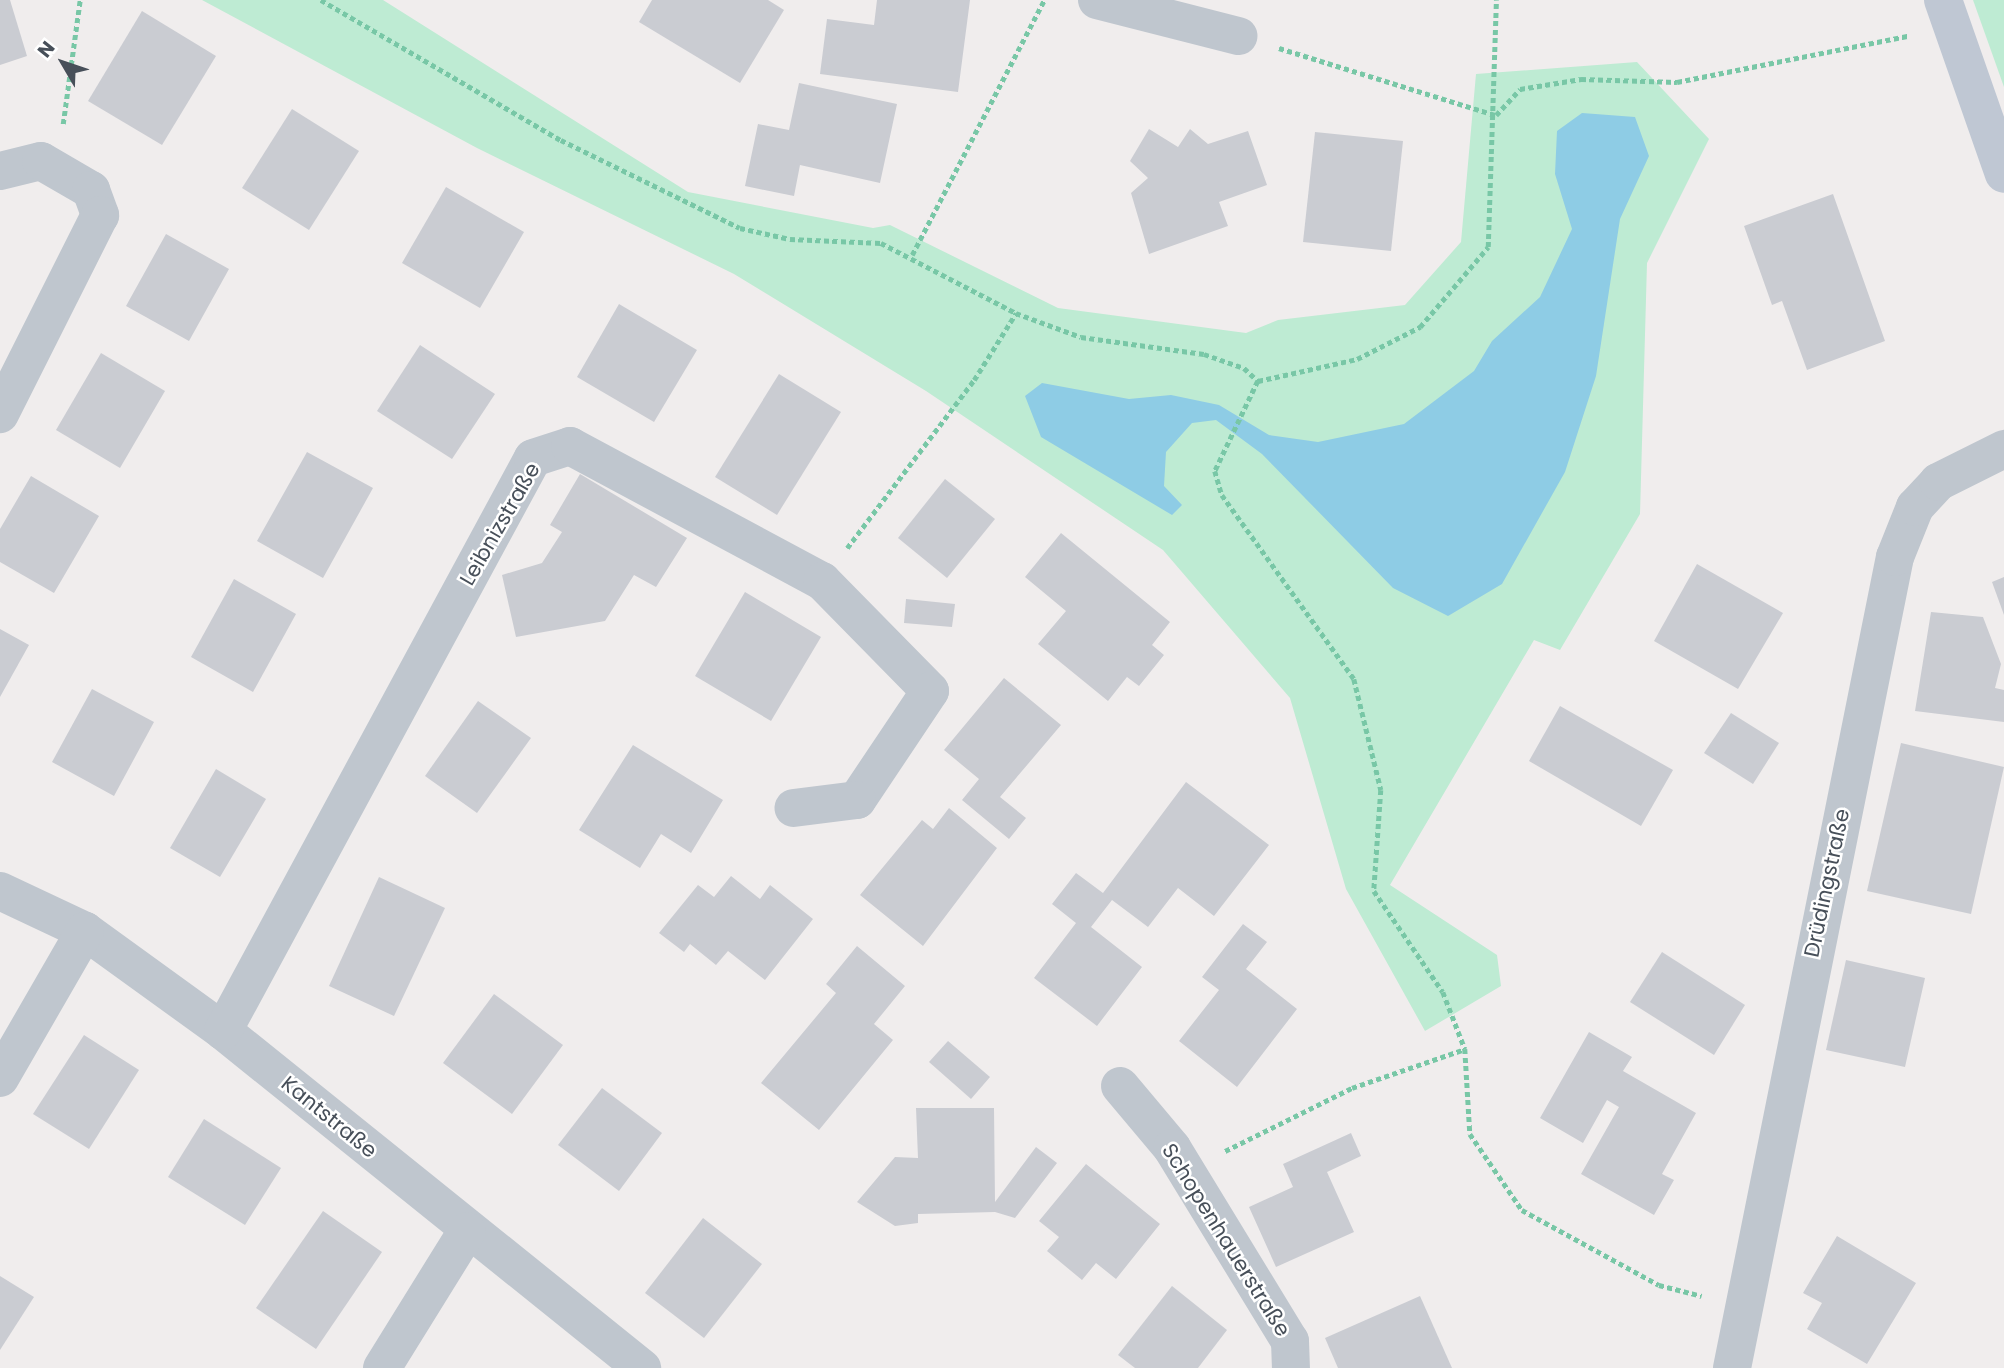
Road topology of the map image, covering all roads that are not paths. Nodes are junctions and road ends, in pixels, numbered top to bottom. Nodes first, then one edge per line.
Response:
1 (1097, 0) edge
2 (1948, 13) edge
3 (1238, 36) road end
4 (0, 171) edge
5 (2004, 174) edge
6 (0, 414) edge
7 (2004, 449) edge
8 (794, 808) dead end
9 (0, 891) edge
10 (85, 931) junction
11 (223, 1031) junction
12 (0, 1078) edge
13 (1120, 1086) dead end
14 (467, 1231) junction
15 (382, 1368) edge
16 (642, 1368) edge
17 (1291, 1368) edge
18 (1732, 1368) edge

1 - 3 street
2 - 5 street
4 - 6 street
7 - 18 street, Drüdingstraße
8 - 11 street, Leibnizstraße
9 - 10 street, Kantstraße
10 - 11 street, Kantstraße
10 - 12 street
11 - 14 street, Kantstraße
13 - 17 street, Schopenhauerstraße
14 - 15 street
14 - 16 street, Kantstraße

